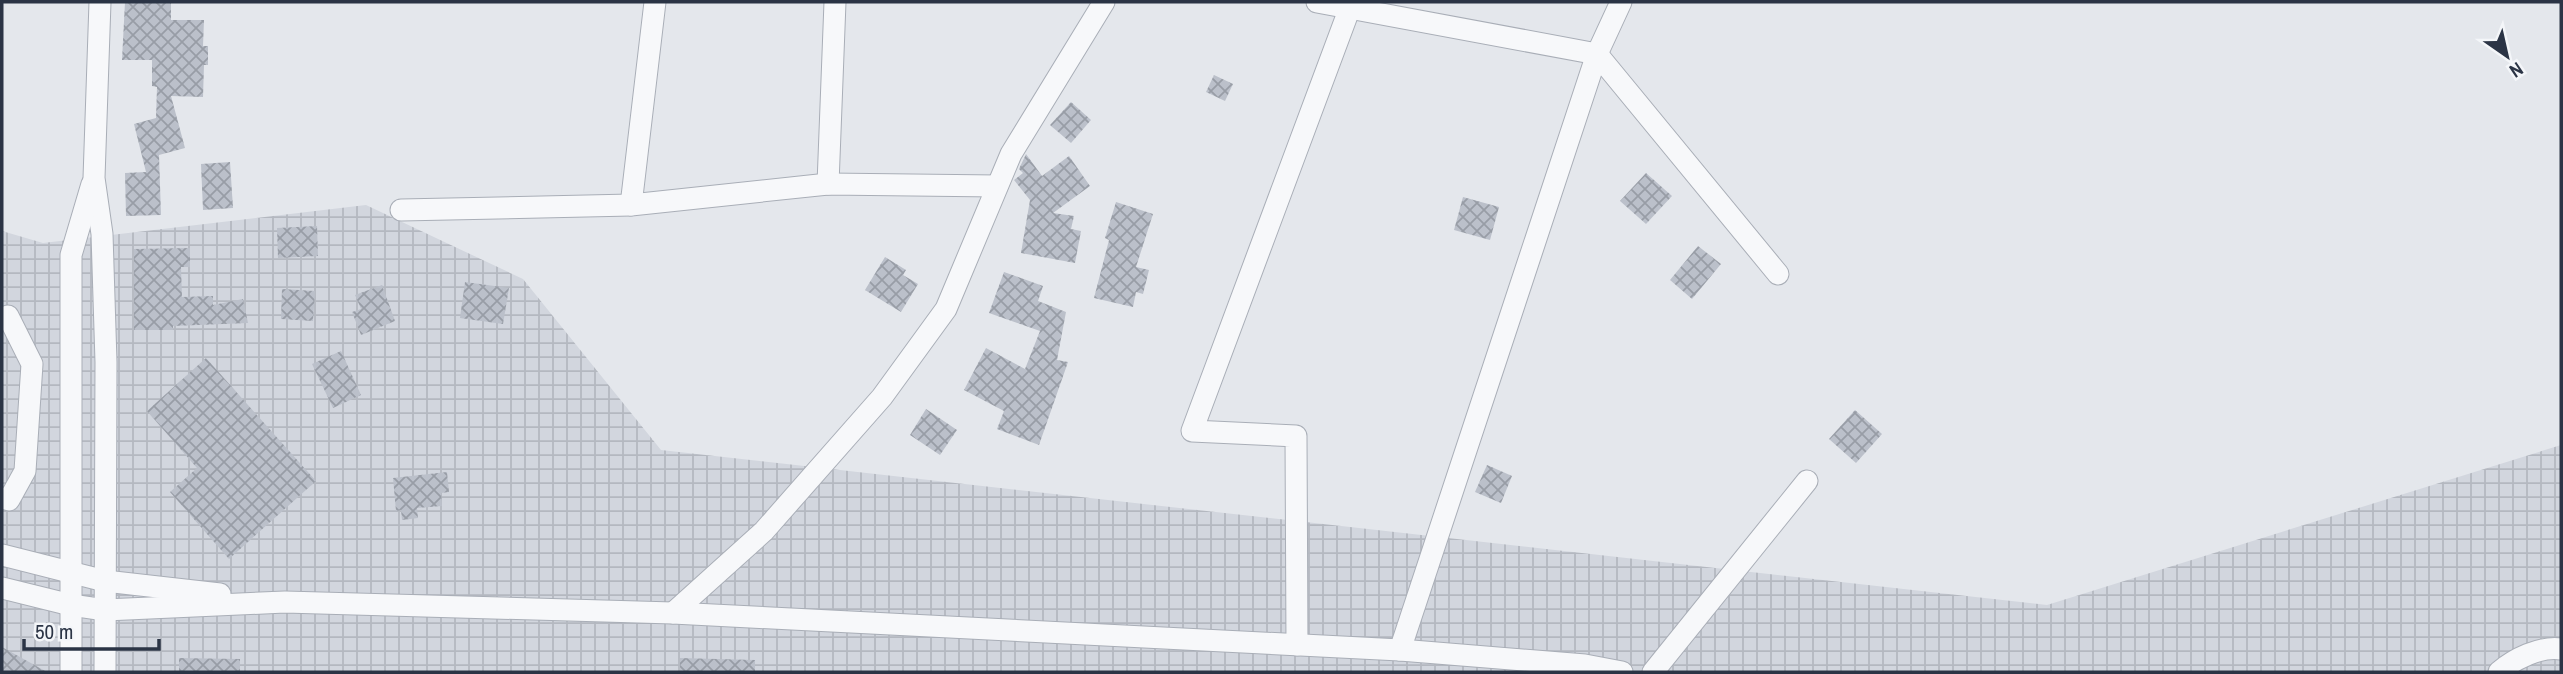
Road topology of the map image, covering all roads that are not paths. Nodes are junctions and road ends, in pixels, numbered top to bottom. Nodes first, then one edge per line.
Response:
1 (100, 2) edge
2 (655, 2) edge
3 (835, 2) edge
4 (1104, 2) edge
5 (1317, 2) edge
6 (1621, 2) edge
7 (1350, 5) edge
8 (1597, 54) junction
9 (94, 178) junction
10 (828, 184) junction
11 (997, 186) junction
12 (631, 205) junction
13 (401, 210) dead end
14 (1778, 274) dead end
15 (8, 316) dead end
16 (1807, 481) dead end
17 (2, 498) edge
18 (2, 555) edge
19 (71, 571) junction
20 (105, 581) junction
21 (2, 588) edge
22 (285, 602) junction
23 (71, 605) junction
24 (105, 610) junction
25 (673, 613) junction
26 (1297, 645) junction
27 (2561, 649) edge
28 (1400, 650) junction
29 (71, 672) edge
30 (104, 672) edge
31 (1622, 672) edge
32 (1653, 672) edge
33 (2499, 672) edge

1 - 9 street
2 - 12 street
3 - 10 street
4 - 11 street
5 - 7 street
6 - 8 street
7 - 8 street
7 - 26 street
8 - 14 street
8 - 28 street
9 - 19 street
9 - 20 street
10 - 11 street
10 - 12 street
11 - 25 street
12 - 13 street
15 - 17 street
16 - 32 street
18 - 19 street
19 - 20 street
19 - 23 street
20 - 22 street
20 - 24 street
21 - 23 street
22 - 24 street
22 - 25 street
23 - 24 street
23 - 29 street
24 - 30 street
25 - 26 street
26 - 28 street
27 - 33 street
28 - 31 street

